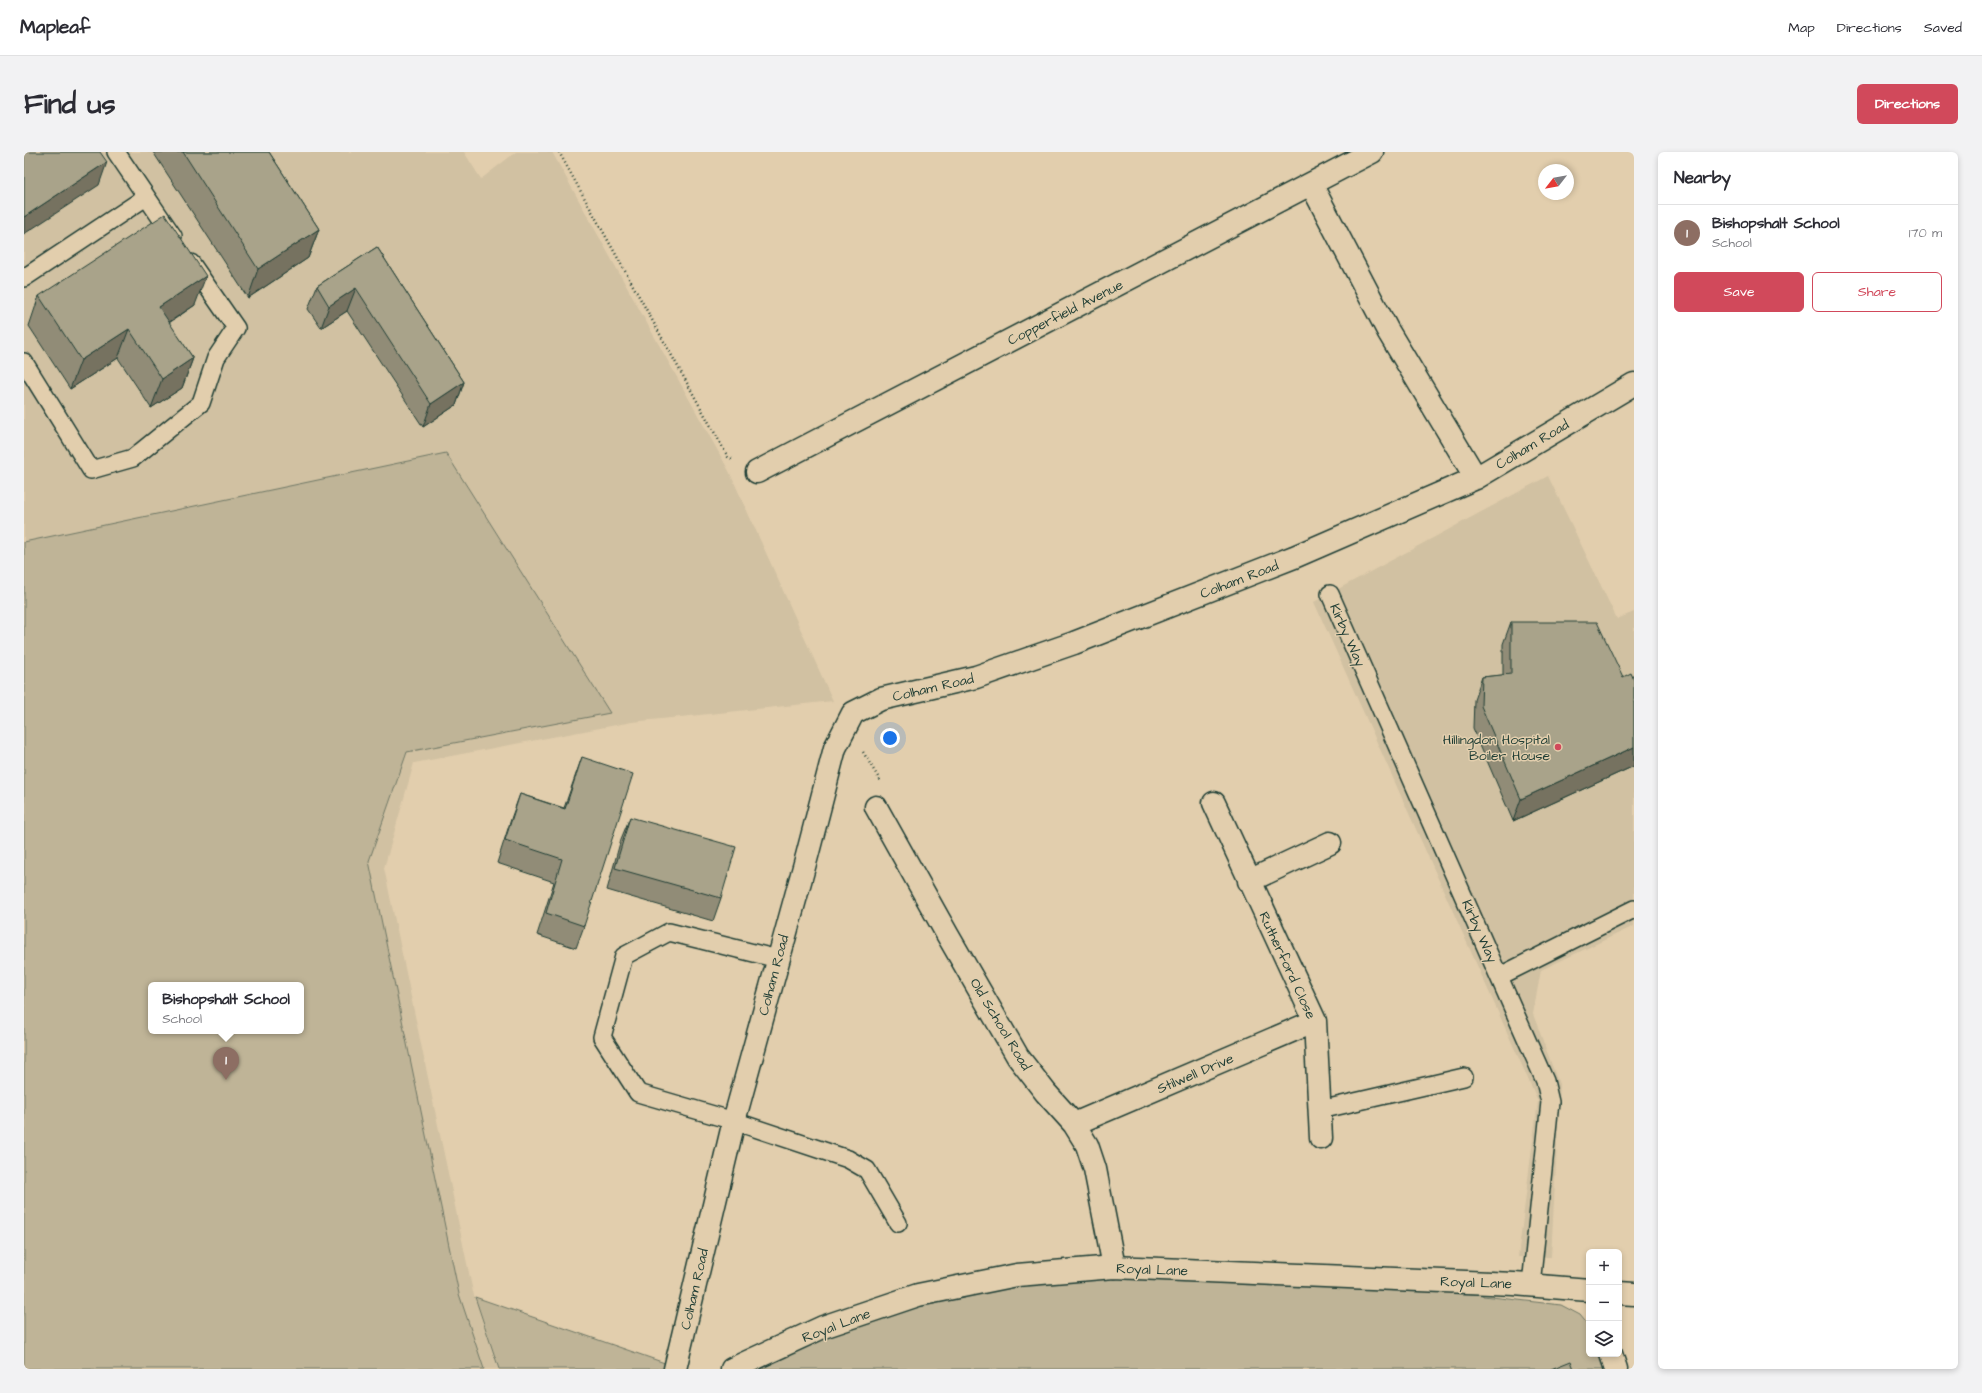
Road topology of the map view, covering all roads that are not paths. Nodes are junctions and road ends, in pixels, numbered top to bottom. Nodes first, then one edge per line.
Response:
1 (116, 152) edge
2 (1372, 152) edge
3 (1311, 184) junction
4 (146, 197) junction
5 (24, 278) edge
6 (24, 362) edge
7 (1634, 384) edge
8 (757, 472) road end
9 (1476, 478) junction
10 (1330, 594) dead end
11 (1214, 803) dead end
12 (876, 807) road end
13 (1330, 843) dead end
14 (1249, 881) junction
15 (1634, 909) edge
16 (778, 959) junction
17 (1500, 976) junction
18 (1315, 1022) junction
19 (1464, 1077) dead end
20 (1320, 1110) junction
21 (734, 1121) junction
22 (1074, 1124) junction
23 (1321, 1138) dead end
24 (898, 1223) dead end
25 (1114, 1267) junction
26 (1531, 1285) junction
27 (1586, 1290) edge
28 (1622, 1293) edge
29 (1634, 1294) edge
30 (1612, 1357) edge
31 (675, 1369) edge
32 (732, 1369) edge
33 (1616, 1369) edge

1 - 4 lane
2 - 3 street, Copperfield Avenue
3 - 8 street, Copperfield Avenue
3 - 9 street
4 - 5 lane
4 - 6 lane
7 - 9 street, Colham Road
9 - 16 street, Colham Road
10 - 17 lane, Kirby Way
11 - 14 street, Rutherford Close
12 - 22 street, Old School Road
13 - 14 street
14 - 18 street, Rutherford Close
15 - 17 lane
16 - 21 street, Colham Road
16 - 21 lane
17 - 26 lane, Kirby Way
18 - 20 street, Rutherford Close
18 - 22 street, Stilwell Drive
19 - 20 lane
20 - 23 street, Rutherford Close
21 - 24 lane
21 - 31 street, Colham Road
22 - 25 street, Old School Road
25 - 26 street, Royal Lane
25 - 32 street, Royal Lane
26 - 27 street, Royal Lane
28 - 29 street
30 - 33 street

